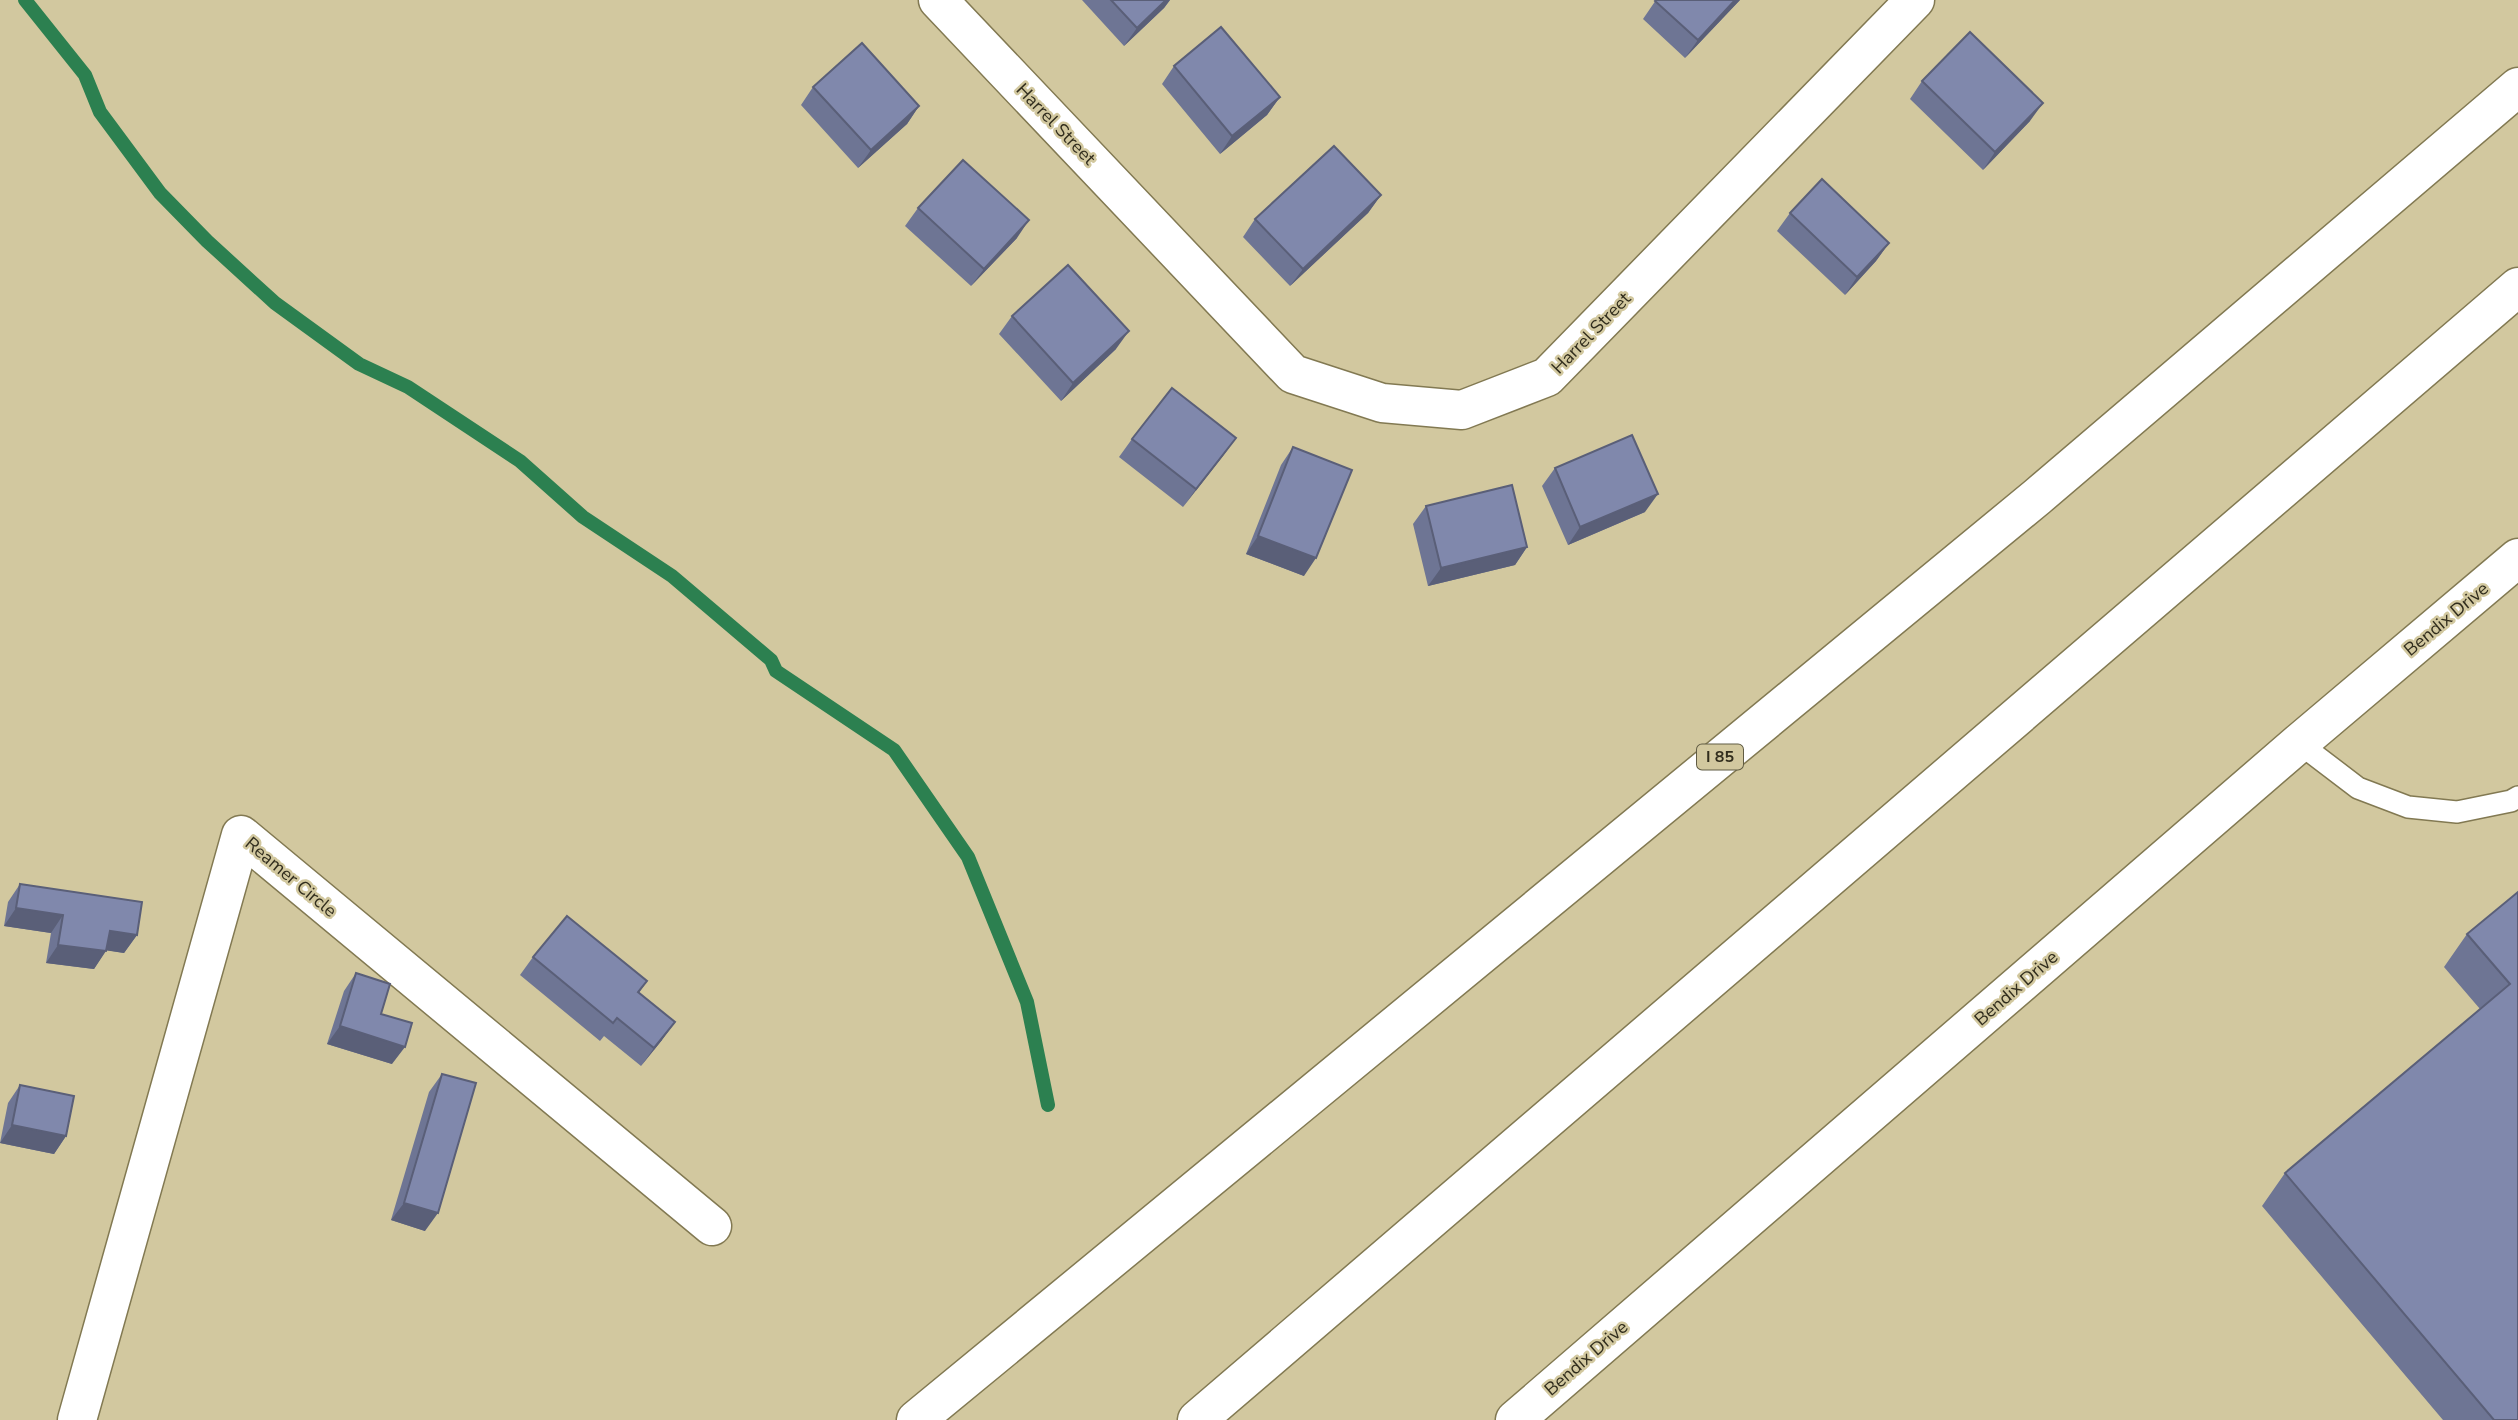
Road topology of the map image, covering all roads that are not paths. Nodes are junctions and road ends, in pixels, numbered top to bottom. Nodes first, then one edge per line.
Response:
1 (938, 0) edge
2 (1915, 0) edge
3 (2518, 87) edge
4 (2518, 287) edge
5 (2518, 558) edge
6 (2299, 743) junction
7 (2518, 797) edge
8 (712, 1226) dead end
9 (77, 1420) edge
10 (916, 1420) edge
11 (1198, 1420) edge
12 (1515, 1420) edge

1 - 2 main road, Harrel Street
3 - 10 main road, I 85
4 - 11 main road
5 - 6 main road, Bendix Drive
6 - 7 lane
6 - 12 main road, Bendix Drive
8 - 9 main road, Reamer Circle

